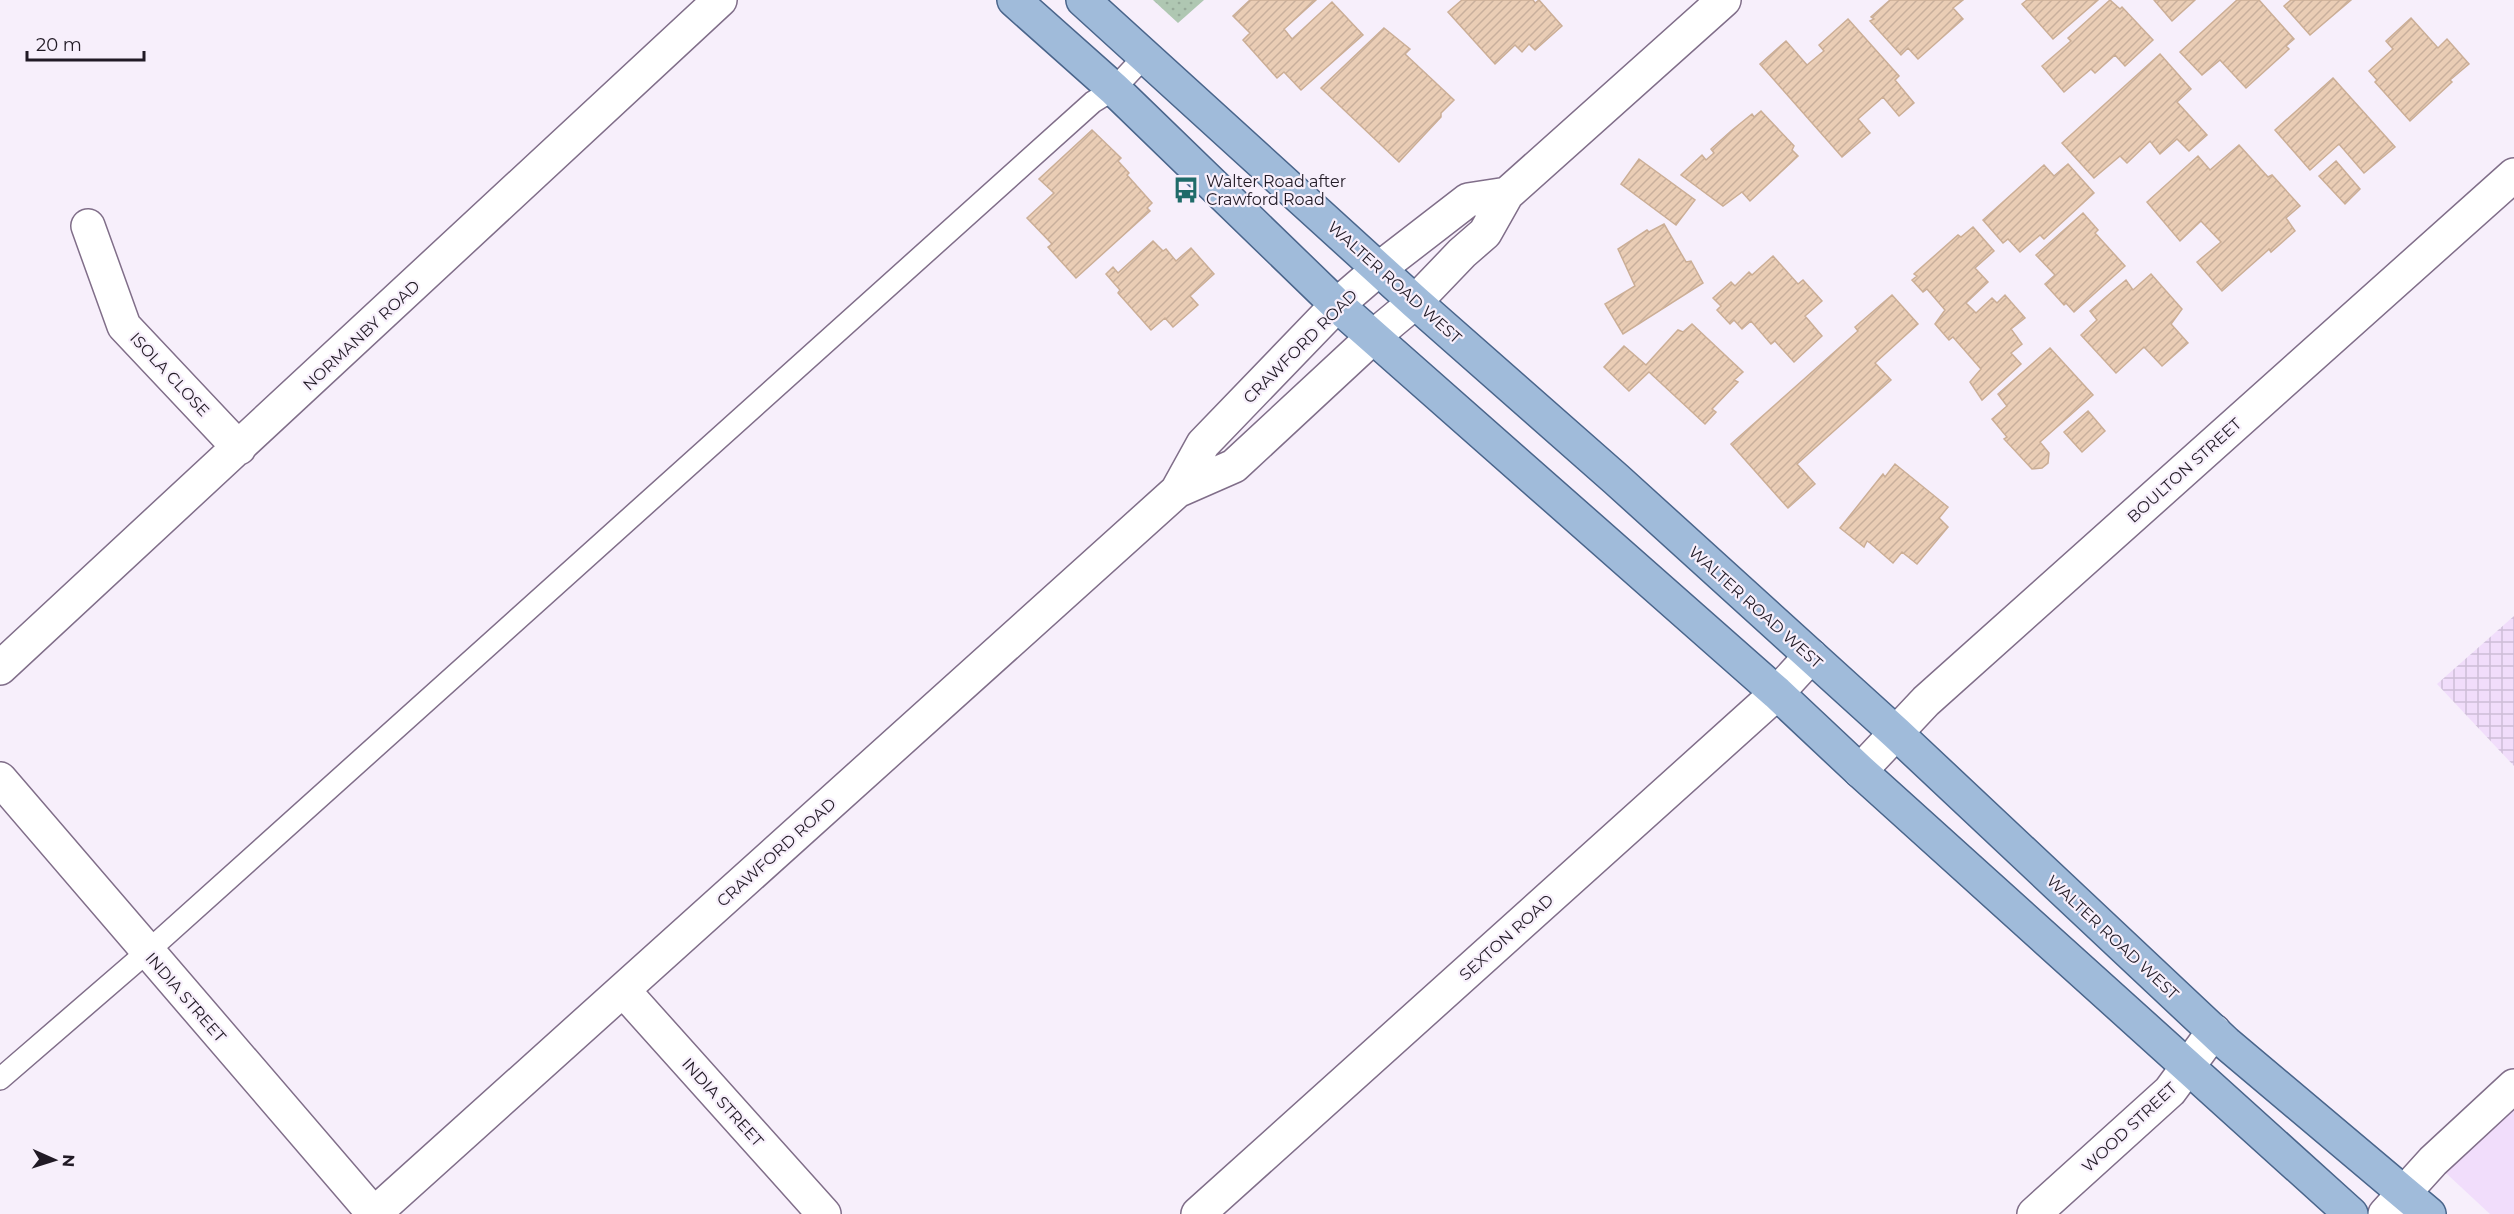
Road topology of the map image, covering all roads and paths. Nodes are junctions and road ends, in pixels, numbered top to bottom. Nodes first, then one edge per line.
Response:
1 (720, 0) edge
2 (1014, 0) edge
3 (1083, 0) edge
4 (1724, 0) edge
5 (1144, 57) junction
6 (1113, 89) junction
7 (2514, 175) edge
8 (1507, 194) junction
9 (88, 226) dead end
10 (1380, 268) junction
11 (1415, 302) junction
12 (1337, 305) junction
13 (1373, 337) junction
14 (239, 448) junction
15 (1177, 491) junction
16 (1811, 656) junction
17 (0, 668) edge
18 (1778, 693) junction
19 (1896, 733) junction
20 (1860, 771) junction
21 (0, 779) edge
22 (147, 951) junction
23 (623, 990) junction
24 (2214, 1031) junction
25 (2188, 1067) junction
26 (0, 1079) edge
27 (2514, 1086) edge
28 (2395, 1203) edge
29 (374, 1214) edge
30 (824, 1214) edge
31 (1198, 1214) edge
32 (2034, 1214) edge
33 (2351, 1214) edge
34 (2429, 1214) edge

1 - 14 street, NORMANBY ROAD
2 - 6 main road
3 - 5 main road, WALTER ROAD WEST
4 - 8 street, CRAWFORD ROAD
5 - 6 lane
5 - 10 main road, WALTER ROAD WEST
6 - 12 main road
6 - 22 lane
7 - 19 street, BOULTON STREET
8 - 10 street, CRAWFORD ROAD
8 - 11 street, CRAWFORD ROAD
9 - 14 street, ISOLA CLOSE
10 - 11 main road, WALTER ROAD WEST
10 - 12 street, CRAWFORD ROAD
11 - 13 street, CRAWFORD ROAD
11 - 16 main road, WALTER ROAD WEST
12 - 13 main road
12 - 15 street, CRAWFORD ROAD
13 - 15 street, CRAWFORD ROAD
13 - 18 main road
14 - 17 street, NORMANBY ROAD
15 - 23 street, CRAWFORD ROAD
16 - 18 street, SEXTON ROAD
16 - 19 main road, WALTER ROAD WEST
18 - 20 main road
18 - 31 street, SEXTON ROAD
19 - 20 street, BOULTON STREET
19 - 24 main road, WALTER ROAD WEST
20 - 25 main road
21 - 22 street, INDIA STREET
22 - 26 lane
22 - 29 street, INDIA STREET
23 - 29 street, CRAWFORD ROAD
23 - 30 street, INDIA STREET
24 - 25 street, WOOD STREET
24 - 28 main road, WALTER ROAD WEST
25 - 32 street, WOOD STREET
25 - 33 main road
27 - 28 street
28 - 34 main road, WALTER ROAD WEST

